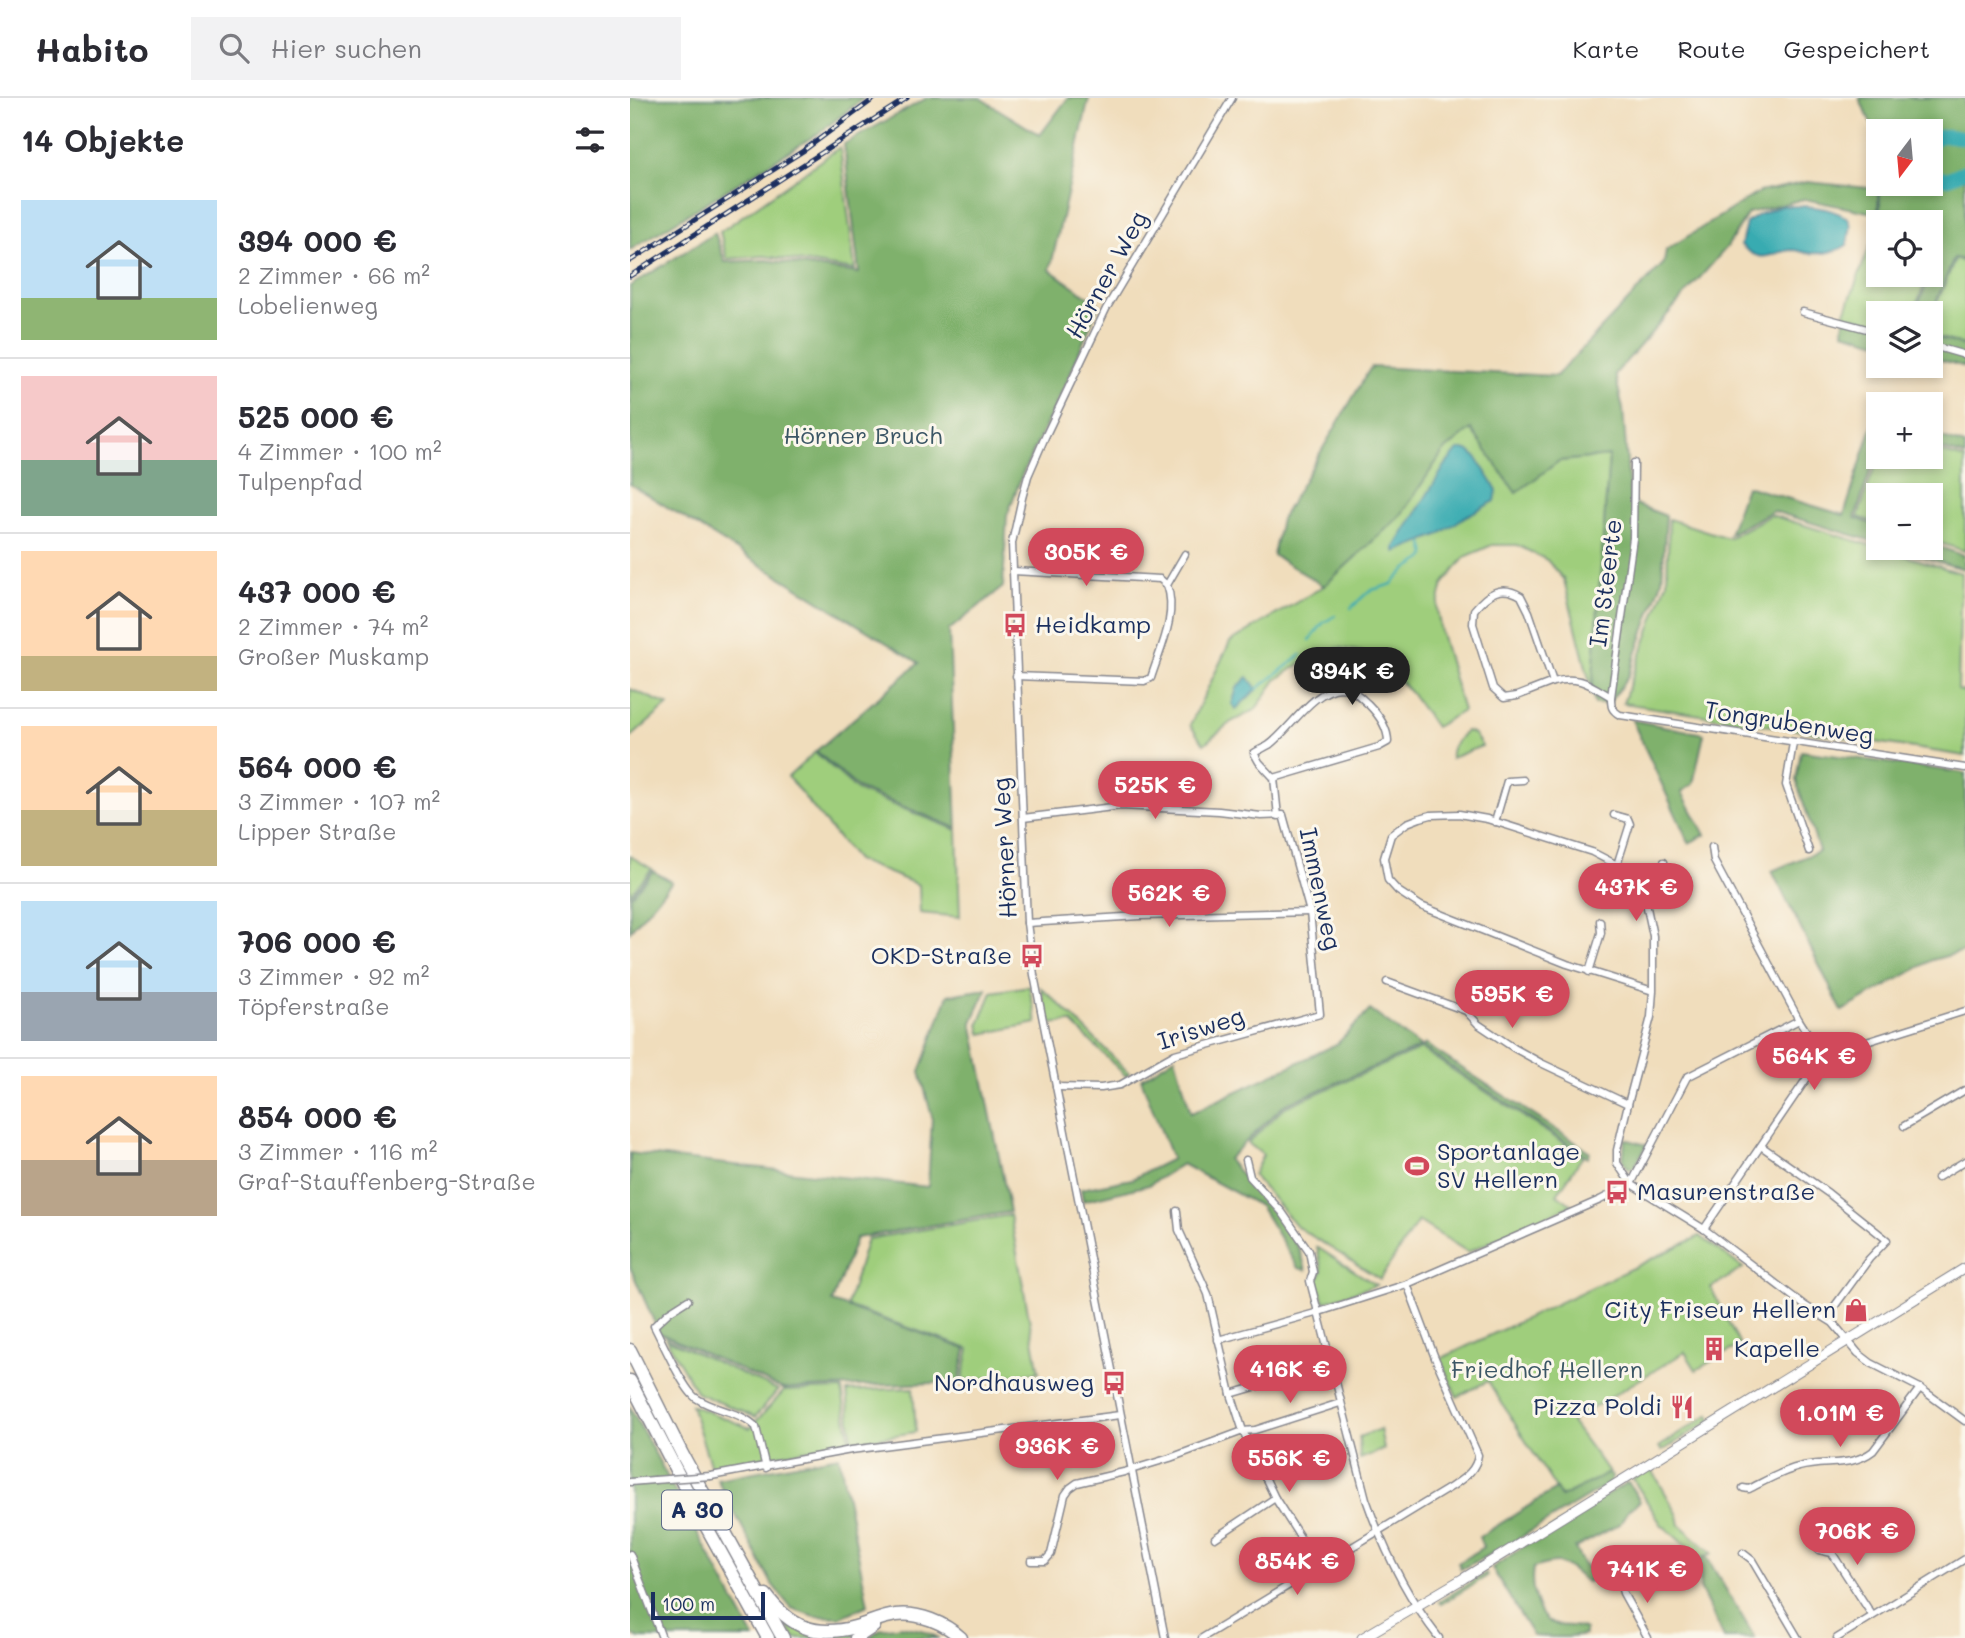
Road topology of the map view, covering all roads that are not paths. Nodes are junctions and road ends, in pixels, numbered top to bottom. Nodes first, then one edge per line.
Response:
1 (1232, 98) edge
2 (1802, 312) dead end
3 (1866, 329) edge
4 (1943, 349) edge
5 (1965, 355) edge
6 (1633, 463) dead end
7 (1185, 554) dead end
8 (1013, 572) junction
9 (1167, 585) junction
10 (1016, 676) junction
11 (1553, 682) junction
12 (1611, 697) junction
13 (1611, 707) joint
14 (1793, 743) junction
15 (1965, 768) edge
16 (1274, 778) junction
17 (1523, 780) dead end
18 (1280, 815) junction
19 (1614, 815) dead end
20 (1023, 818) junction
21 (1495, 822) junction
22 (1712, 847) dead end
23 (1809, 851) dead end
24 (1664, 862) dead end
25 (1617, 865) junction
26 (1644, 898) junction
27 (1310, 912) junction
28 (1600, 921) dead end
29 (1027, 923) junction
30 (1589, 972) junction
31 (1387, 982) dead end
32 (1653, 991) junction
33 (1965, 1011) edge
34 (1320, 1014) joint
35 (1799, 1020) junction
36 (1822, 1056) junction
37 (1056, 1087) junction
38 (1965, 1090) edge
39 (1628, 1104) junction
40 (1904, 1126) dead end
41 (1761, 1146) junction
42 (1246, 1160) dead end
43 (1965, 1161) edge
44 (1937, 1178) dead end
45 (1631, 1184) junction
46 (1177, 1211) dead end
47 (1704, 1229) junction
48 (1965, 1268) edge
49 (1407, 1284) junction
50 (688, 1300) dead end
51 (1319, 1312) junction
52 (1826, 1318) junction
53 (1218, 1340) junction
54 (1848, 1340) junction
55 (630, 1350) edge
56 (1330, 1362) junction
57 (630, 1381) edge
58 (1920, 1388) junction
59 (1231, 1394) junction
60 (1340, 1403) junction
61 (1120, 1415) junction
62 (1965, 1421) edge
63 (1243, 1431) junction
64 (766, 1468) junction
65 (1132, 1468) junction
66 (630, 1482) edge
67 (1743, 1488) dead end
68 (1275, 1498) junction
69 (1377, 1531) junction
70 (1215, 1538) dead end
71 (1819, 1550) dead end
72 (1743, 1553) dead end
73 (630, 1554) edge
74 (737, 1556) junction
75 (1965, 1559) edge
76 (1031, 1561) dead end
77 (1319, 1567) junction
78 (1622, 1577) dead end
79 (1416, 1606) junction
80 (1872, 1615) junction
81 (889, 1616) junction
82 (662, 1638) edge
83 (768, 1638) edge
84 (783, 1638) edge
85 (856, 1638) edge
86 (961, 1638) edge
87 (1165, 1638) edge
88 (1202, 1638) edge
89 (1362, 1638) edge
90 (1439, 1638) edge
91 (1648, 1638) edge
92 (1798, 1638) edge
93 (1837, 1638) edge

1 - 8 street, Hörner Weg
2 - 3 street
4 - 5 street
6 - 12 street, Im Steerte
7 - 9 street
8 - 9 street
8 - 10 street, Hörner Weg
9 - 10 street
10 - 20 street, Hörner Weg
11 - 11 street
11 - 12 street
12 - 13 street, Im Steerte
13 - 14 street, Tongrubenweg
14 - 15 street, Tongrubenweg
14 - 23 street
16 - 16 street
16 - 18 street, Immenweg
17 - 21 street
18 - 20 street
18 - 27 street, Immenweg
19 - 25 street
20 - 29 street, Hörner Weg
21 - 25 street
21 - 30 street
22 - 35 street
24 - 26 street
25 - 26 street
26 - 32 street
27 - 29 street
27 - 34 street, Immenweg
28 - 30 street
29 - 37 street, Hörner Weg
30 - 32 street
31 - 39 street
32 - 39 street
33 - 36 street
34 - 37 street, Irisweg
35 - 36 street
35 - 45 street
36 - 41 street
37 - 61 street, Hörner Weg
38 - 40 street
39 - 45 street
41 - 47 street
41 - 52 street
42 - 51 street
43 - 44 street
45 - 47 street
45 - 49 street
46 - 53 street
47 - 52 street
48 - 54 main road
49 - 51 street
49 - 69 street
50 - 64 street
51 - 53 street
51 - 56 street
52 - 54 street
53 - 59 street
54 - 58 street
54 - 79 main road
55 - 74 highway, A 30
56 - 59 street
56 - 60 street
57 - 83 highway, A 30
58 - 62 street
58 - 67 street
59 - 63 street
60 - 63 street
60 - 69 street
61 - 64 street
61 - 65 street, Hörner Weg
63 - 65 street
63 - 68 street
64 - 66 street, bridge
65 - 76 street
65 - 87 street, Hörner Weg
68 - 70 street
68 - 77 street
69 - 77 street
69 - 79 street
71 - 80 street
72 - 92 street
73 - 82 street
74 - 81 highway
74 - 84 highway, A 30
75 - 80 street
77 - 88 street
78 - 91 street
79 - 89 main road
79 - 90 street
80 - 93 street
81 - 85 highway
81 - 86 highway

